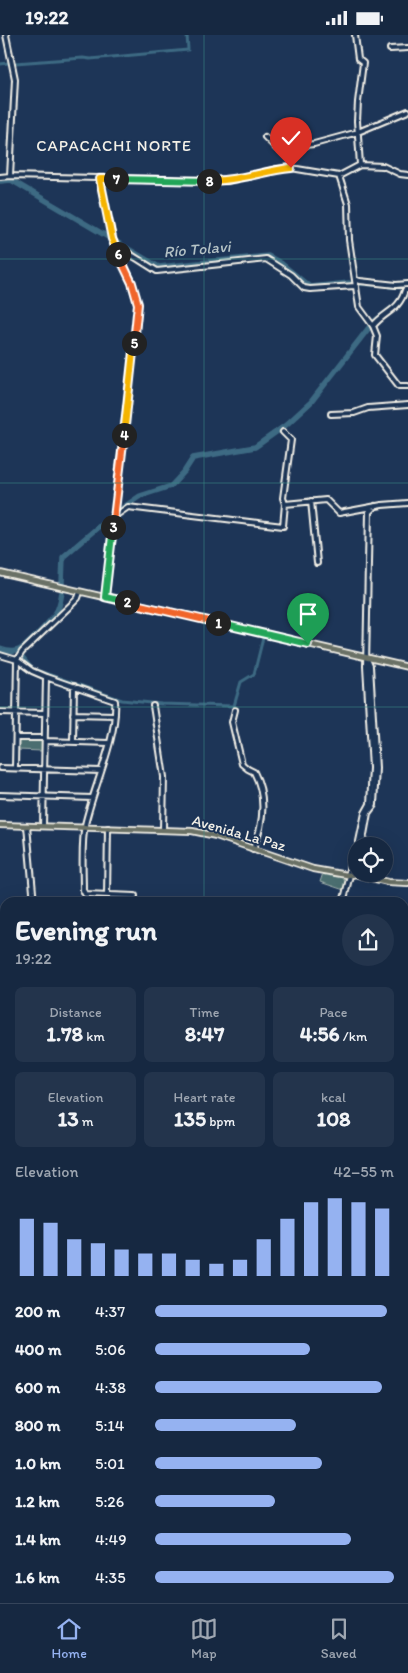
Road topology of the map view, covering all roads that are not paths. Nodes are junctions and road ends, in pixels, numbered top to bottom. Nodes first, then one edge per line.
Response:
1 (6, 35) edge
2 (355, 35) edge
3 (408, 48) edge
4 (390, 49) dead end
5 (408, 111) edge
6 (358, 132) junction
7 (265, 137) dead end
8 (360, 165) junction
9 (408, 175) edge
10 (10, 176) junction
11 (338, 176) junction
12 (0, 177) edge
13 (100, 179) junction
14 (114, 244) junction
15 (355, 279) junction
16 (408, 284) edge
17 (355, 287) junction
18 (406, 290) edge
19 (373, 326) junction
20 (408, 386) edge
21 (408, 405) edge
22 (331, 414) dead end
23 (283, 432) dead end
24 (311, 501) junction
25 (408, 503) edge
26 (285, 504) junction
27 (375, 506) junction
28 (115, 516) junction
29 (316, 563) dead end
30 (0, 573) edge
31 (80, 592) junction
32 (105, 597) junction
33 (0, 655) edge
34 (367, 658) junction
35 (18, 660) junction
36 (408, 667) edge
37 (46, 677) junction
38 (74, 686) junction
39 (154, 706) dead end
40 (235, 710) dead end
41 (0, 712) edge
42 (16, 712) junction
43 (45, 713) junction
44 (73, 714) junction
45 (115, 715) junction
46 (16, 738) junction
47 (45, 740) junction
48 (73, 742) junction
49 (109, 743) junction
50 (0, 768) edge
51 (15, 768) junction
52 (44, 769) junction
53 (101, 771) junction
54 (0, 795) edge
55 (44, 797) junction
56 (92, 798) junction
57 (365, 821) junction
58 (0, 825) edge
59 (27, 826) junction
60 (43, 826) junction
61 (85, 827) junction
62 (108, 828) junction
63 (163, 829) junction
64 (361, 837) edge
65 (363, 837) edge
66 (253, 849) junction
67 (348, 875) edge
68 (348, 882) edge
69 (388, 882) edge
70 (408, 883) edge
71 (108, 895) junction
72 (134, 896) dead end
73 (33, 897) edge
74 (344, 897) edge

1 - 10 street
2 - 6 street
3 - 4 street
5 - 6 street
6 - 7 street
6 - 8 street
8 - 9 street
8 - 11 street
10 - 12 street
10 - 13 street
11 - 13 street
11 - 15 street
13 - 14 street
14 - 17 street
14 - 28 street
15 - 16 street
15 - 17 street
17 - 19 street
18 - 19 street
19 - 20 street
21 - 22 street
23 - 26 street
24 - 26 street
24 - 27 street
24 - 29 street
25 - 27 street
26 - 28 street
27 - 34 street
28 - 32 street
30 - 31 main road
31 - 32 main road
31 - 35 street
32 - 34 main road
33 - 35 street
34 - 36 main road
34 - 57 street
35 - 37 street
35 - 42 street
37 - 38 street
37 - 43 street
38 - 44 street
38 - 45 street
39 - 63 street
40 - 66 street
41 - 42 street
42 - 43 street
42 - 46 street
43 - 47 street
44 - 45 street
44 - 48 street
45 - 49 street
46 - 47 street
46 - 51 street
47 - 48 street
47 - 52 street
48 - 49 street
49 - 53 street
50 - 51 street
51 - 52 street
52 - 53 street
52 - 55 street
53 - 56 street
54 - 55 street
55 - 56 street
55 - 60 street
56 - 61 street
57 - 64 street
57 - 65 street
58 - 59 main road, Avenida La Paz
59 - 60 main road, Avenida La Paz
59 - 73 street
60 - 61 main road, Avenida La Paz
61 - 62 main road, Avenida La Paz
61 - 71 street
62 - 63 main road, Avenida La Paz
62 - 71 street
63 - 66 main road, Avenida La Paz
66 - 67 main road, Avenida La Paz
68 - 74 street
69 - 70 main road, Avenida La Paz
71 - 72 street

